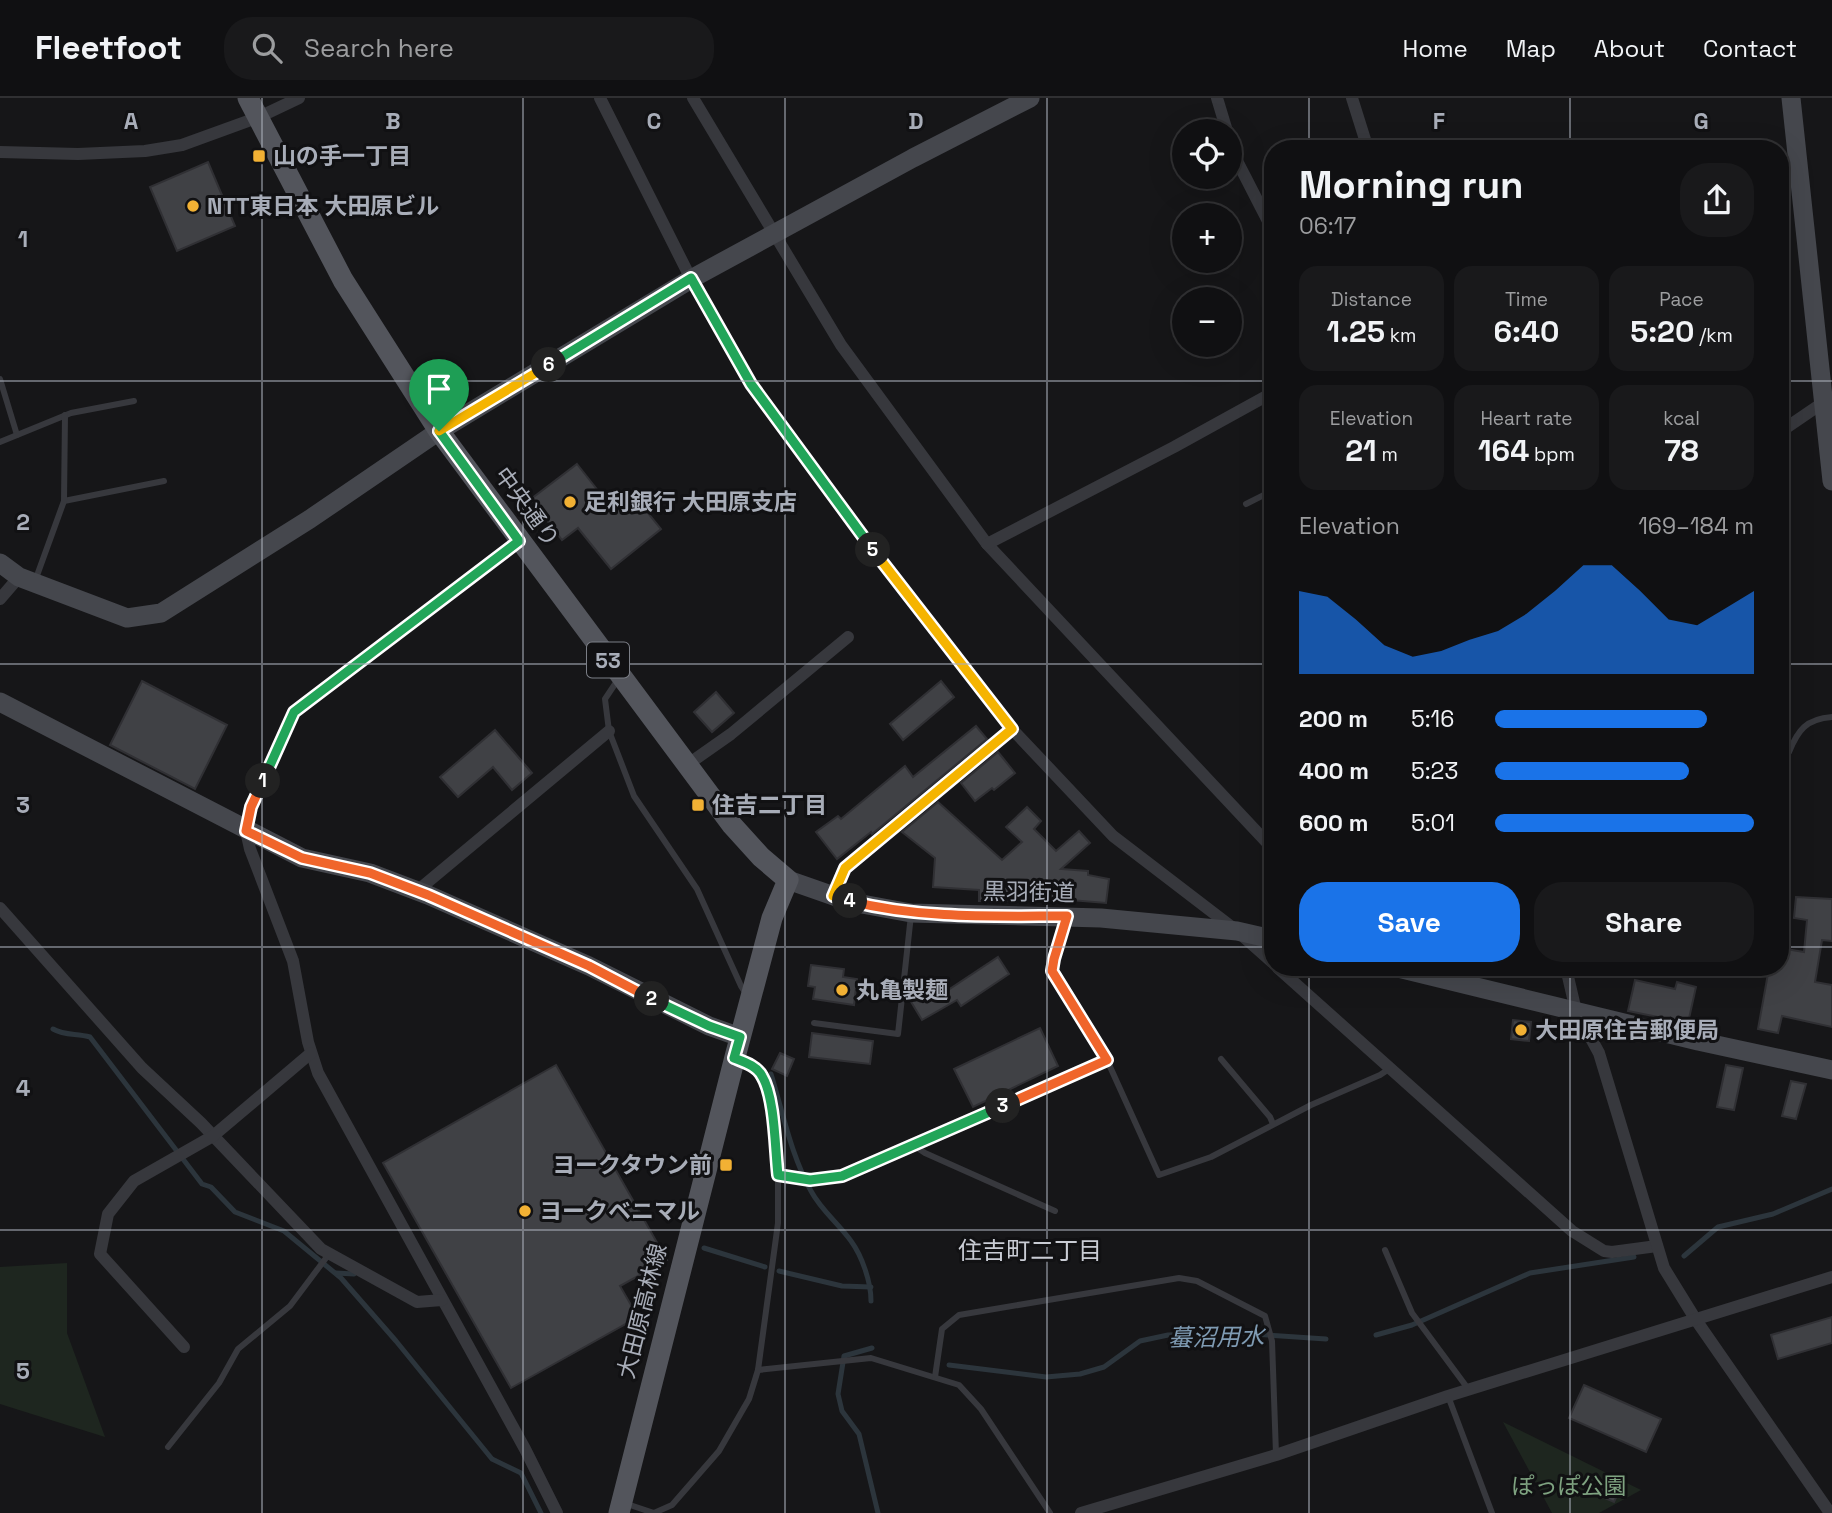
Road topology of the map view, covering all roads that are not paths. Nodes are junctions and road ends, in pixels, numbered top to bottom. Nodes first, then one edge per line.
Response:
1 (248, 98) edge
2 (299, 98) edge
3 (600, 98) edge
4 (693, 98) edge
5 (1030, 98) edge
6 (1217, 98) edge
7 (1352, 98) edge
8 (1791, 98) edge
9 (1007, 103) edge
10 (259, 117) junction
11 (1223, 119) edge
12 (1365, 140) edge
13 (0, 152) edge
14 (1242, 171) edge
15 (1264, 213) edge
16 (772, 233) junction
17 (691, 278) junction
18 (0, 379) edge
19 (1264, 397) edge
20 (134, 401) dead end
21 (1824, 402) junction
22 (65, 415) junction
23 (1789, 426) edge
24 (439, 431) junction
25 (18, 435) junction
26 (0, 442) edge
27 (164, 481) dead end
28 (1832, 481) edge
29 (1264, 495) edge
30 (64, 501) junction
31 (1247, 504) dead end
32 (519, 541) junction
33 (987, 544) junction
34 (0, 563) edge
35 (27, 580) junction
36 (0, 599) edge
37 (848, 637) dead end
38 (621, 677) junction
39 (0, 702) edge
40 (1832, 717) edge
41 (1012, 729) junction
42 (609, 732) junction
43 (1789, 752) dead end
44 (687, 765) junction
45 (246, 831) junction
46 (1264, 839) edge
47 (788, 880) junction
48 (418, 891) junction
49 (833, 896) junction
50 (0, 908) edge
51 (911, 913) junction
52 (1067, 916) junction
53 (1237, 931) junction
54 (1264, 937) edge
55 (1264, 955) edge
56 (1052, 971) joint
57 (1287, 976) edge
58 (1431, 976) edge
59 (1568, 976) edge
60 (751, 999) junction
61 (1576, 1011) junction
62 (814, 1023) dead end
63 (740, 1037) junction
64 (311, 1053) junction
65 (734, 1058) junction
66 (1221, 1059) dead end
67 (1107, 1060) junction
68 (1389, 1069) junction
69 (1832, 1070) edge
70 (1273, 1124) junction
71 (213, 1136) junction
72 (913, 1145) junction
73 (778, 1175) junction
74 (1055, 1211) dead end
75 (1657, 1246) junction
76 (1385, 1250) dead end
77 (329, 1254) junction
78 (1832, 1277) edge
79 (442, 1300) junction
80 (1696, 1320) junction
81 (184, 1347) dead end
82 (758, 1370) junction
83 (935, 1377) junction
84 (1469, 1390) junction
85 (1448, 1396) junction
86 (169, 1447) dead end
87 (1276, 1455) junction
88 (620, 1508) edge
89 (557, 1513) edge
90 (1050, 1513) edge
91 (1081, 1513) edge
92 (1492, 1513) edge
93 (1830, 1513) edge

1 - 10 main road, 中央通り / 53
2 - 10 street
3 - 17 street
4 - 16 street
5 - 9 street
6 - 11 street
7 - 12 street
8 - 21 street
9 - 16 street
10 - 13 street
10 - 24 main road, 中央通り / 53
14 - 15 street
16 - 17 street
16 - 33 street
17 - 24 street
17 - 41 street
18 - 25 lane
19 - 33 street
20 - 22 lane
21 - 23 street
21 - 28 street
22 - 25 lane
22 - 30 lane
24 - 32 main road, 中央通り / 53
24 - 35 street
25 - 26 lane
27 - 30 lane
29 - 31 lane
30 - 35 lane
32 - 38 main road, 中央通り / 53
32 - 45 street
33 - 46 street
34 - 35 street
35 - 36 street
37 - 44 street
38 - 42 lane
38 - 44 main road, 中央通り / 53
39 - 45 street
40 - 43 lane
41 - 49 street
41 - 53 street
42 - 48 street
42 - 60 lane
44 - 47 main road, 中央通り / 53
45 - 48 street
45 - 64 street
47 - 49 street, 黒羽街道
47 - 60 main road, 大田原高林線
48 - 63 street
49 - 51 street, 黒羽街道
50 - 71 street
51 - 52 street, 黒羽街道
51 - 62 lane
52 - 53 street, 黒羽街道
52 - 56 street
53 - 54 street, 黒羽街道
53 - 55 street
56 - 67 lane
57 - 68 street
58 - 61 street
59 - 61 street
60 - 63 main road, 大田原高林線
61 - 69 street
61 - 75 street
63 - 65 main road, 大田原高林線
64 - 71 street
64 - 79 street
65 - 73 lane
65 - 88 main road, 大田原高林線
66 - 70 lane
67 - 70 lane
67 - 72 lane
68 - 70 lane
68 - 75 street
71 - 77 street
71 - 81 street
72 - 73 lane
72 - 74 lane
73 - 82 lane
75 - 80 street
76 - 84 lane
77 - 79 street
77 - 86 lane
78 - 80 street
79 - 89 street
80 - 84 street
80 - 93 street
82 - 83 lane
82 - 88 lane
83 - 87 lane
83 - 90 lane
84 - 85 street
85 - 87 street
85 - 92 lane
87 - 91 street

